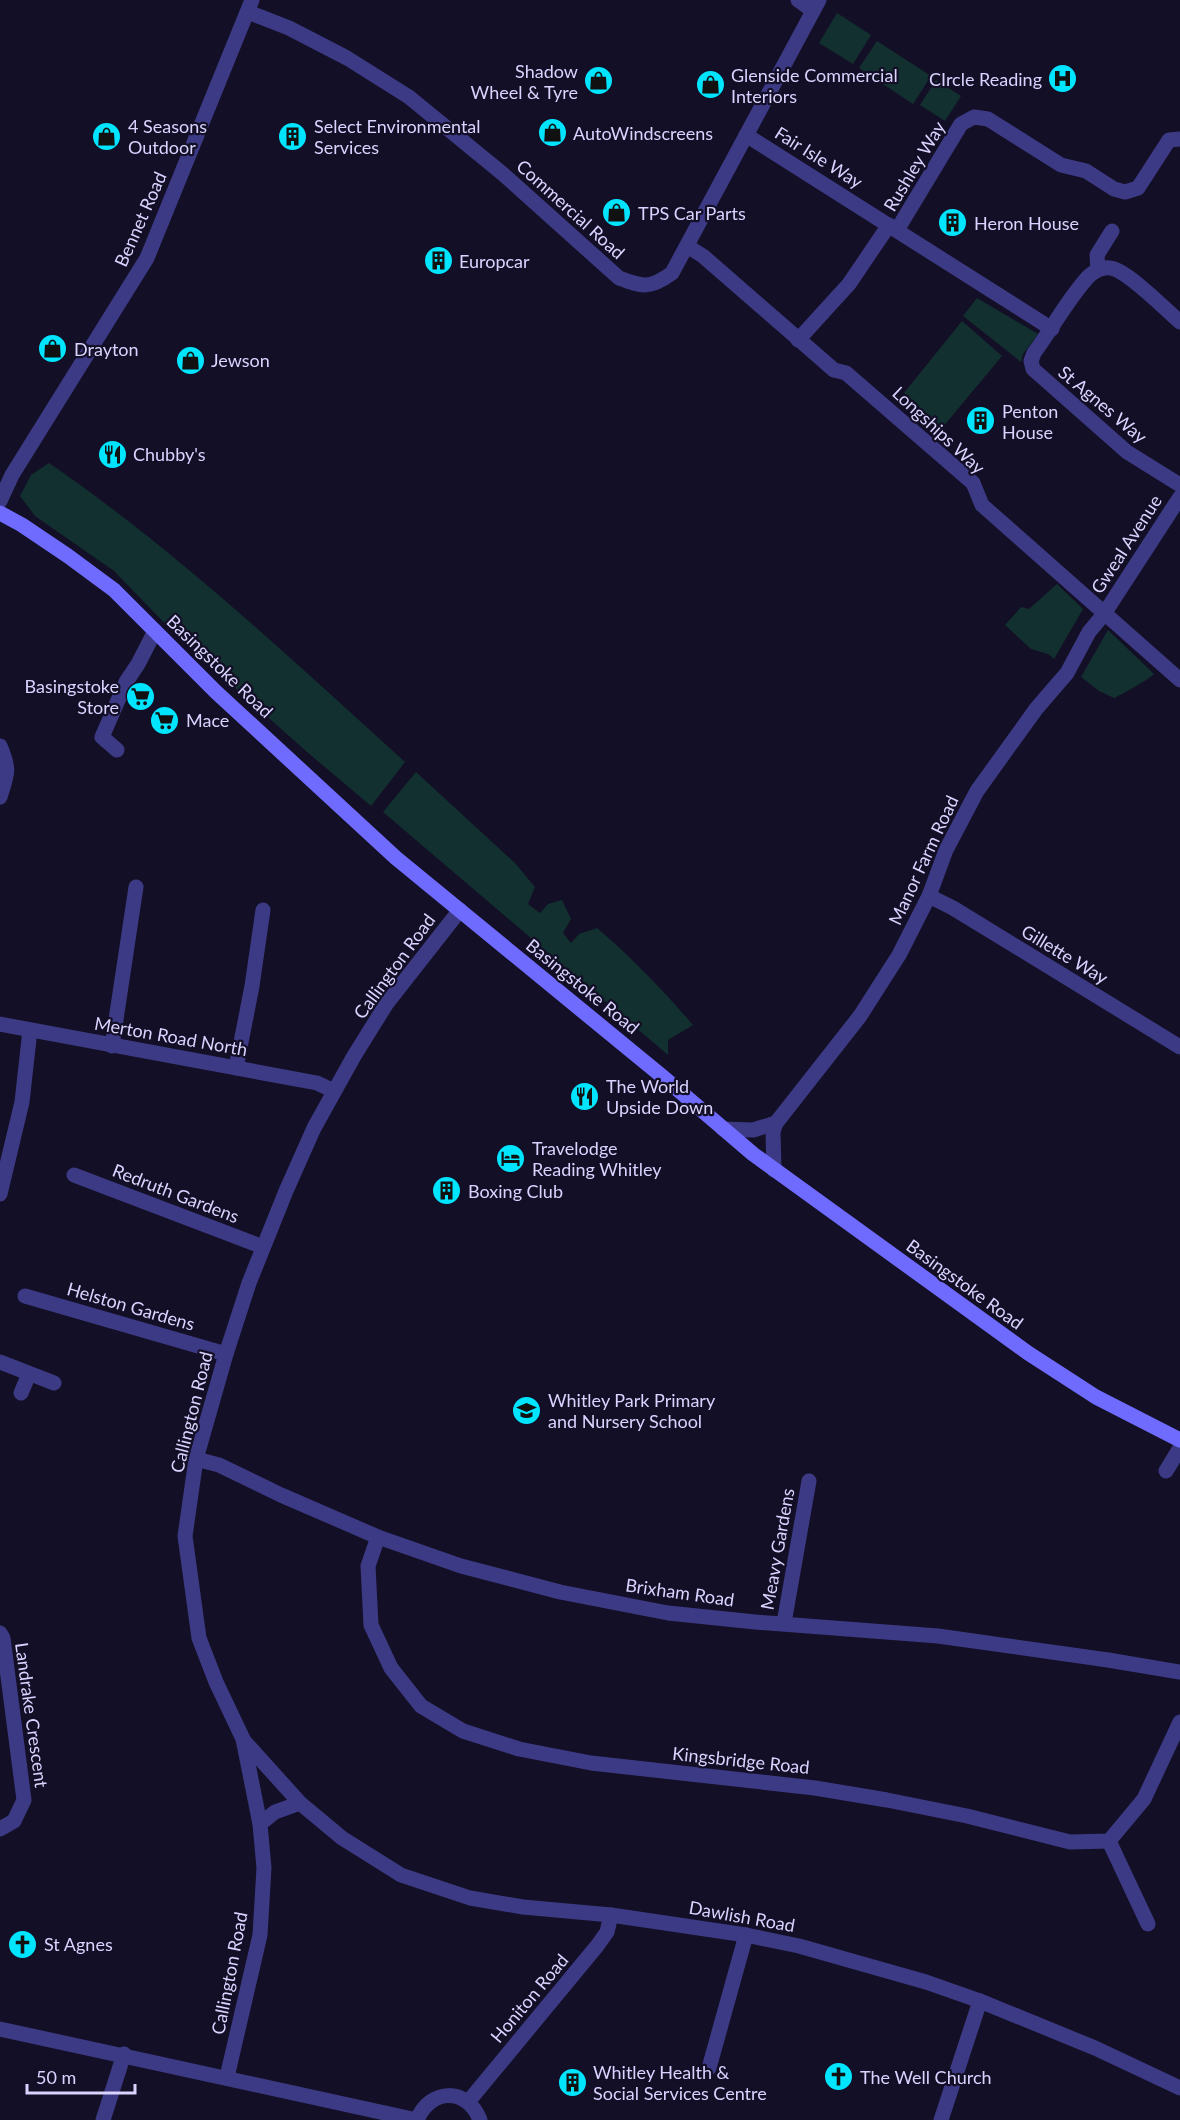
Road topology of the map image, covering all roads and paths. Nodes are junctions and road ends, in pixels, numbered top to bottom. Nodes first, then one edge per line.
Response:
1 (798, 0) edge
2 (250, 6) edge
3 (816, 6) edge
4 (746, 135) junction
5 (1175, 139) edge
6 (893, 228) junction
7 (1112, 231) dead end
8 (687, 246) junction
9 (1098, 269) junction
10 (1180, 322) edge
11 (1052, 329) junction
12 (798, 340) junction
13 (1180, 485) edge
14 (0, 501) edge
15 (1179, 502) edge
16 (0, 513) edge
17 (1104, 614) junction
18 (155, 631) junction
19 (1180, 680) edge
20 (0, 746) edge
21 (117, 750) dead end
22 (0, 797) edge
23 (136, 887) dead end
24 (929, 896) junction
25 (263, 910) dead end
26 (460, 910) junction
27 (0, 1024) edge
28 (30, 1030) junction
29 (112, 1046) junction
30 (1180, 1047) edge
31 (236, 1068) junction
32 (334, 1091) junction
33 (776, 1123) junction
34 (723, 1129) junction
35 (774, 1170) junction
36 (74, 1175) dead end
37 (0, 1194) edge
38 (263, 1247) junction
39 (25, 1296) dead end
40 (226, 1354) junction
41 (0, 1362) edge
42 (29, 1374) junction
43 (54, 1383) dead end
44 (21, 1393) dead end
45 (1180, 1440) edge
46 (1180, 1448) edge
47 (196, 1459) junction
48 (1166, 1471) dead end
49 (809, 1481) dead end
50 (378, 1536) junction
51 (784, 1623) junction
52 (0, 1633) edge
53 (1180, 1672) edge
54 (1180, 1722) edge
55 (243, 1739) junction
56 (300, 1803) junction
57 (260, 1824) junction
58 (0, 1829) edge
59 (1109, 1841) junction
60 (611, 1915) junction
61 (1148, 1924) dead end
62 (746, 1935) junction
63 (980, 2001) junction
64 (0, 2029) edge
65 (123, 2054) junction
66 (709, 2068) dead end
67 (227, 2077) junction
68 (1180, 2088) edge
69 (468, 2102) junction
70 (104, 2120) edge
71 (417, 2120) edge
72 (480, 2120) edge
73 (941, 2120) edge

1 - 3 street
2 - 8 street, Commercial Road
2 - 14 street, Bennet Road
3 - 4 street, Commercial Road
4 - 6 street, Fair Isle Way
4 - 8 street, Commercial Road
5 - 6 street, Rushley Way
6 - 11 street, Fair Isle Way
6 - 12 street, Rushley Way
7 - 9 street
8 - 12 street, Longships Way
9 - 10 street
9 - 11 street
11 - 13 street, St Agnes Way
12 - 17 street, Longships Way
15 - 17 street, Gweal Avenue
16 - 18 main road, Basingstoke Road
17 - 19 street, Longships Way
17 - 24 street, Manor Farm Road
18 - 21 street
18 - 26 main road, Basingstoke Road
20 - 22 street
23 - 29 street
24 - 30 street, Gillette Way
24 - 33 street, Manor Farm Road
25 - 31 street
26 - 32 street, Callington Road
26 - 34 main road, Basingstoke Road
27 - 28 street, Merton Road North
28 - 29 street, Merton Road North
28 - 37 street
29 - 31 street, Merton Road North
31 - 32 street, Merton Road North
32 - 38 street, Callington Road
33 - 34 street
33 - 35 street
34 - 35 main road, Basingstoke Road
35 - 45 main road, Basingstoke Road
36 - 38 street, Redruth Gardens
38 - 40 street, Callington Road
39 - 40 street, Helston Gardens
40 - 47 street, Callington Road
41 - 42 street
42 - 43 street
42 - 44 street
46 - 48 street
47 - 50 street, Brixham Road
47 - 55 street, Callington Road
49 - 51 street, Meavy Gardens
50 - 51 street, Brixham Road
50 - 59 street, Kingsbridge Road
51 - 53 street, Brixham Road
52 - 58 street, Landrake Crescent
54 - 59 street
55 - 56 street, Dawlish Road
55 - 57 street, Callington Road
56 - 57 street
56 - 60 street, Dawlish Road
57 - 67 street, Callington Road
59 - 61 street
60 - 62 street, Dawlish Road
60 - 69 street, Honiton Road
62 - 63 street, Dawlish Road
62 - 66 street
63 - 68 street, Dawlish Road
63 - 73 street
64 - 65 street
65 - 67 street
65 - 70 street
67 - 71 street
69 - 71 street
69 - 72 street

